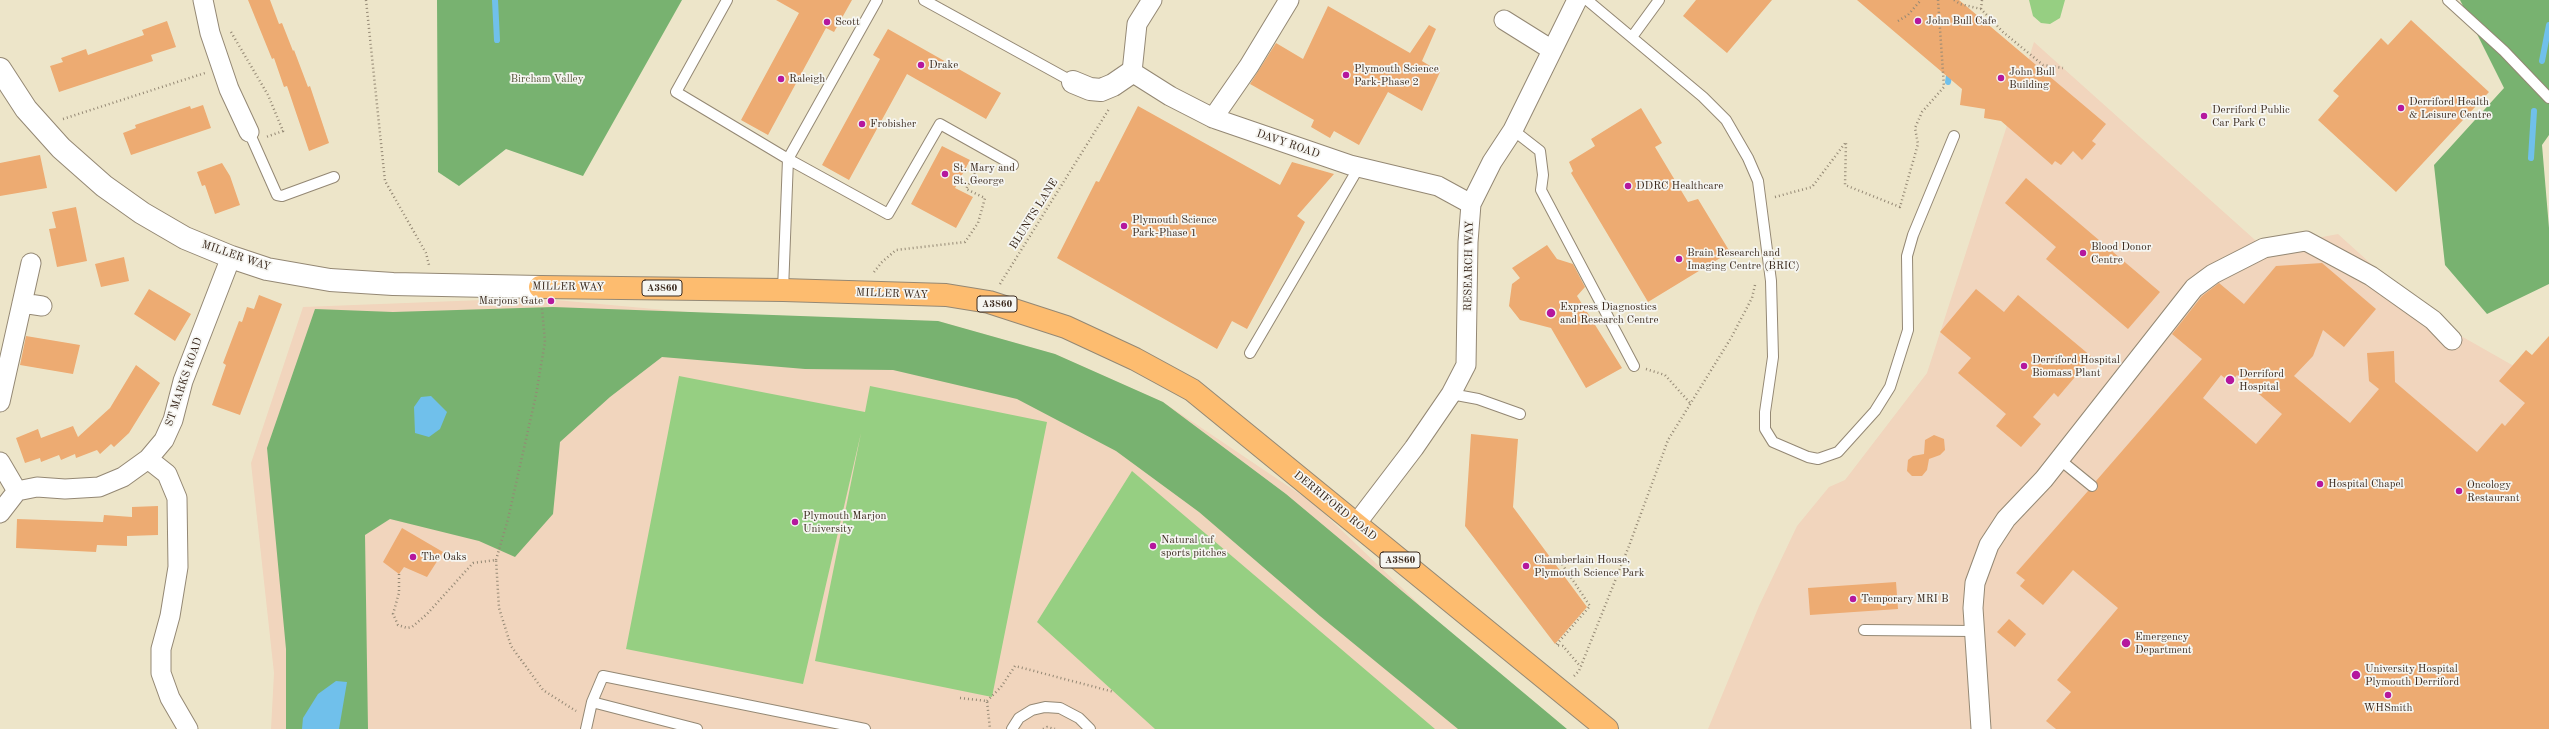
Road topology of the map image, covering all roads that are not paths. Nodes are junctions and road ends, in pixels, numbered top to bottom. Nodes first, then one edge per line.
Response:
1 (203, 0) edge
2 (727, 0) edge
3 (877, 0) edge
4 (924, 0) edge
5 (1152, 0) edge
6 (1289, 0) edge
7 (1577, 0) edge
8 (1588, 0) edge
9 (1659, 0) edge
10 (2448, 0) edge
11 (1504, 20) dead end
12 (1632, 37) junction
13 (1552, 50) junction
14 (1132, 62) junction
15 (0, 69) edge
16 (1073, 82) joint
17 (2549, 98) edge
18 (1213, 118) junction
19 (1513, 130) junction
20 (1954, 136) dead end
21 (251, 137) joint
22 (788, 159) junction
23 (1013, 165) dead end
24 (1358, 167) junction
25 (334, 177) dead end
26 (1471, 204) junction
27 (231, 256) junction
28 (31, 263) dead end
29 (540, 287) joint
30 (784, 290) junction
31 (22, 303) junction
32 (42, 306) dead end
33 (2452, 340) dead end
34 (1250, 353) dead end
35 (1634, 366) road end
36 (1192, 390) joint
37 (1451, 394) junction
38 (0, 402) edge
39 (1520, 414) dead end
40 (148, 459) junction
41 (2059, 459) junction
42 (0, 462) edge
43 (2092, 486) dead end
44 (17, 491) junction
45 (0, 513) edge
46 (1356, 524) junction
47 (1864, 630) dead end
48 (1973, 631) junction
49 (592, 702) junction
50 (188, 729) edge
51 (586, 729) edge
52 (697, 729) edge
53 (865, 729) edge
54 (1012, 729) edge
55 (1090, 729) edge
56 (1607, 729) edge
57 (1981, 729) edge

1 - 21 street
2 - 22 lane
3 - 22 lane
4 - 16 lane
5 - 14 street
6 - 18 street
7 - 13 street, RESEARCH WAY
8 - 12 lane
9 - 12 lane
10 - 17 lane
11 - 13 street
12 - 20 lane
13 - 19 street, RESEARCH WAY
14 - 16 street
14 - 18 street, DAVY ROAD
15 - 27 street, MILLER WAY
18 - 24 street, DAVY ROAD
19 - 26 street, RESEARCH WAY
19 - 35 lane
21 - 25 lane
22 - 23 lane
22 - 30 lane
24 - 26 street, DAVY ROAD
24 - 34 lane
26 - 37 street, RESEARCH WAY
27 - 29 street, MILLER WAY
27 - 40 street, ST MARKS ROAD
28 - 31 street
29 - 30 main road, MILLER WAY / A3860
30 - 36 main road, MILLER WAY / A3860
31 - 32 street
31 - 38 street
33 - 41 street
36 - 46 main road, DERRIFORD ROAD / A3860
37 - 39 lane
37 - 46 street, RESEARCH WAY
40 - 44 street, ST MARKS ROAD
40 - 50 street
41 - 43 lane
41 - 48 street
42 - 44 street
44 - 45 street
46 - 56 main road, DERRIFORD ROAD / A3860
47 - 48 lane
48 - 57 street
49 - 51 lane
49 - 52 lane
49 - 53 lane
54 - 55 lane

